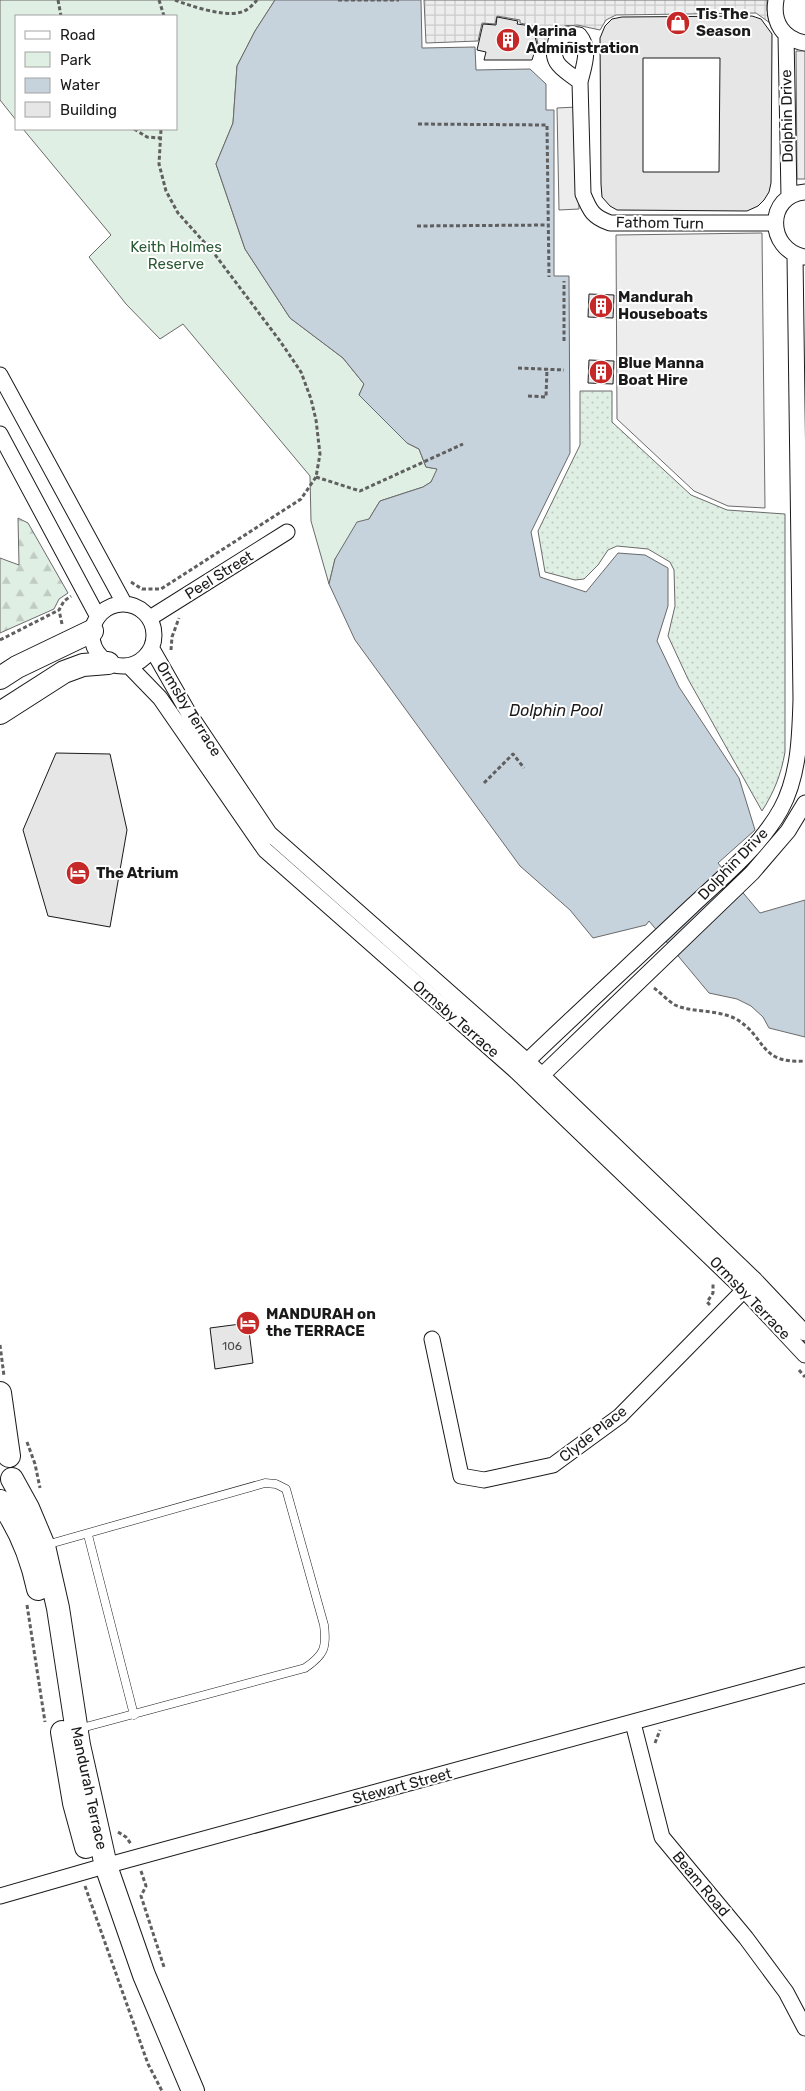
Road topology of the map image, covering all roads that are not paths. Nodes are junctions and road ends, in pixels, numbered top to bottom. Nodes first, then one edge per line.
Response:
1 (776, 0) edge
2 (786, 35) junction
3 (805, 43) edge
4 (580, 82) dead end
5 (805, 192) edge
6 (789, 197) junction
7 (775, 224) junction
8 (800, 257) edge
9 (0, 375) edge
10 (0, 434) edge
11 (287, 532) dead end
12 (124, 604) junction
13 (150, 618) junction
14 (95, 624) junction
15 (152, 649) junction
16 (118, 664) junction
17 (0, 678) edge
18 (0, 713) edge
19 (805, 803) edge
20 (522, 1066) junction
21 (536, 1081) junction
22 (750, 1284) junction
23 (805, 1333) edge
24 (432, 1339) dead end
25 (805, 1355) edge
26 (0, 1393) edge
27 (5, 1454) edge
28 (6, 1484) edge
29 (0, 1501) edge
30 (88, 1535) junction
31 (44, 1546) junction
32 (805, 1675) edge
33 (134, 1715) junction
34 (634, 1723) junction
35 (76, 1729) junction
36 (100, 1867) junction
37 (0, 1896) edge
38 (805, 2028) edge
39 (178, 2091) edge
40 (193, 2091) edge

1 - 2 street
2 - 3 street
2 - 6 street, Dolphin Drive
4 - 7 street, Fathom Turn
5 - 6 street
6 - 7 street
7 - 8 street
8 - 20 street, Dolphin Drive
9 - 12 street
10 - 14 street
11 - 13 street, Peel Street
12 - 13 street
12 - 14 street
13 - 15 street
14 - 16 street
14 - 17 main road
15 - 16 street
15 - 20 street, Ormsby Terrace
16 - 18 main road
16 - 20 street, Ormsby Terrace
19 - 21 street, Dolphin Drive
20 - 21 street, Ormsby Terrace
21 - 22 street, Ormsby Terrace
22 - 23 street, Ormsby Terrace
22 - 24 street, Clyde Place
22 - 25 street, Ormsby Terrace
26 - 27 main road
27 - 28 main road
28 - 31 main road, Mandurah Terrace
29 - 36 main road, Mandurah Terrace
30 - 31 lane
30 - 33 lane
30 - 33 lane
31 - 35 main road, Mandurah Terrace
32 - 34 street, Stewart Street
33 - 35 lane
34 - 36 street, Stewart Street
34 - 38 street, Beam Road
35 - 36 main road, Mandurah Terrace
36 - 37 street, Stewart Street
36 - 39 main road, Mandurah Terrace
36 - 40 main road, Mandurah Terrace

